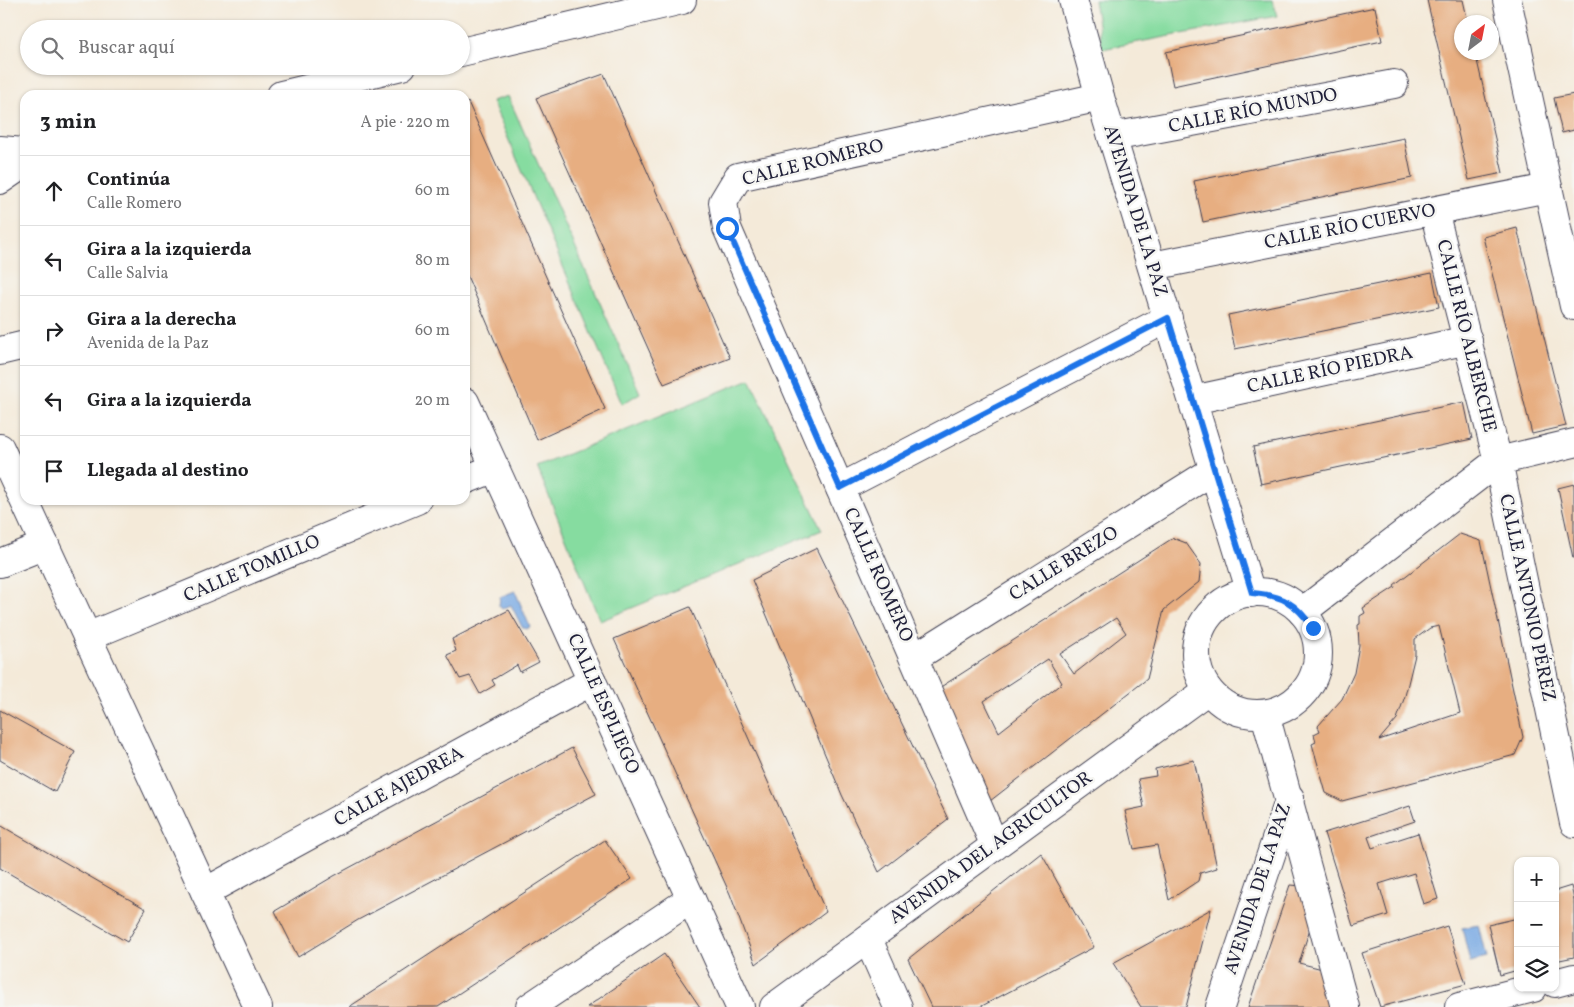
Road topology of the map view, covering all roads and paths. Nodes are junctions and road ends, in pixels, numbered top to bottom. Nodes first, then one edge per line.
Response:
1 (682, 0) edge
2 (1073, 0) edge
3 (1507, 0) edge
4 (470, 50) edge
5 (364, 75) edge
6 (1394, 84) dead end
7 (302, 90) edge
8 (1100, 97) junction
9 (1112, 137) junction
10 (0, 150) edge
11 (20, 152) edge
12 (20, 166) edge
13 (0, 180) edge
14 (1548, 188) junction
15 (1434, 211) junction
16 (1152, 266) junction
17 (1574, 306) edge
18 (1168, 318) junction
19 (1468, 340) junction
20 (20, 346) edge
21 (0, 351) edge
22 (1193, 400) junction
23 (470, 413) edge
24 (1574, 443) edge
25 (0, 448) edge
26 (1498, 461) junction
27 (495, 468) junction
28 (1214, 470) junction
29 (470, 478) edge
30 (840, 488) junction
31 (20, 491) edge
32 (26, 505) edge
33 (405, 505) edge
34 (45, 545) junction
35 (0, 563) edge
36 (1252, 593) junction
37 (1302, 612) junction
38 (87, 637) junction
39 (914, 658) junction
40 (592, 681) junction
41 (1208, 690) junction
42 (1265, 714) junction
43 (1290, 798) junction
44 (1574, 823) edge
45 (995, 846) junction
46 (205, 892) junction
47 (691, 899) junction
48 (868, 939) junction
49 (1574, 978) edge
50 (1559, 982) edge
51 (1517, 992) edge
52 (258, 1007) edge
53 (530, 1007) edge
54 (740, 1007) edge
55 (774, 1007) edge
56 (898, 1007) edge
57 (1220, 1007) edge
58 (1345, 1007) edge
59 (1459, 1007) edge

1 - 4 street
2 - 8 street, AVENIDA DE LA PAZ
3 - 14 street
5 - 7 street
6 - 9 street, CALLE RÍO MUNDO
8 - 9 street, AVENIDA DE LA PAZ
8 - 30 street, CALLE ROMERO
9 - 16 street, AVENIDA DE LA PAZ
10 - 11 street
12 - 13 street
14 - 15 street, CALLE RÍO CUERVO
14 - 17 street
15 - 16 street, CALLE RÍO CUERVO
15 - 19 street, CALLE RÍO ALBERCHE
16 - 18 street, AVENIDA DE LA PAZ
18 - 22 street, AVENIDA DE LA PAZ
18 - 30 street
19 - 22 street, CALLE RÍO PIEDRA
19 - 26 street, CALLE RÍO ALBERCHE
20 - 21 street
22 - 28 street, AVENIDA DE LA PAZ
23 - 27 street, CALLE ESPLIEGO
24 - 26 street
25 - 31 street
26 - 37 street
26 - 44 street, CALLE ANTONIO PÉREZ
27 - 29 street
27 - 40 street, CALLE ESPLIEGO
28 - 36 street, AVENIDA DE LA PAZ
28 - 39 street, CALLE BREZO
30 - 39 street, CALLE ROMERO
32 - 34 street
33 - 38 street, CALLE TOMILLO
34 - 35 street
34 - 38 street
36 - 37 street
36 - 41 street
37 - 42 street
38 - 46 street
39 - 45 street, CALLE ROMERO
40 - 46 street, CALLE AJEDREA
40 - 47 street, CALLE ESPLIEGO
41 - 42 street
41 - 45 street, AVENIDA DEL AGRICULTOR
42 - 43 street, AVENIDA DE LA PAZ
43 - 57 street, AVENIDA DE LA PAZ
43 - 58 street
45 - 48 street, AVENIDA DEL AGRICULTOR
46 - 52 street
47 - 53 street
47 - 54 street, CALLE ESPLIEGO
48 - 55 street, AVENIDA DEL AGRICULTOR
48 - 56 street
49 - 50 street
51 - 59 street

